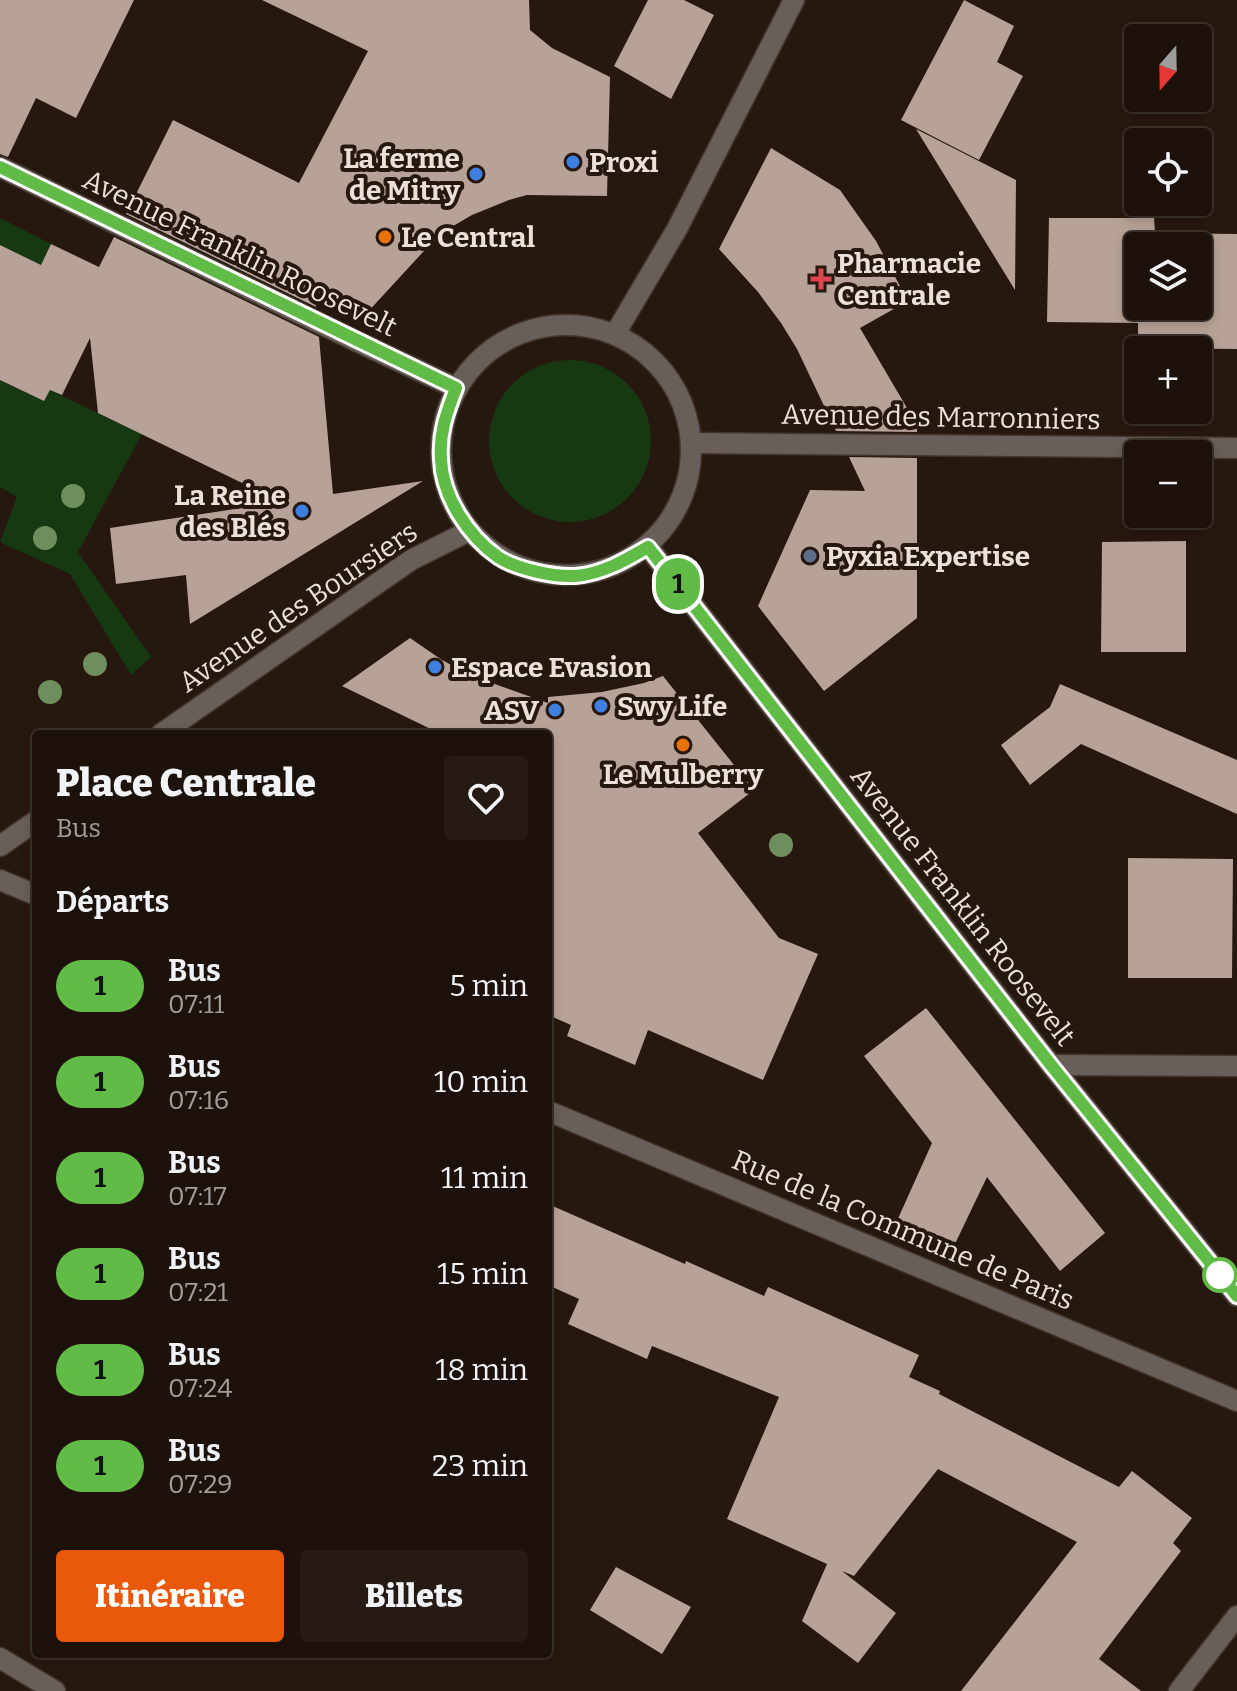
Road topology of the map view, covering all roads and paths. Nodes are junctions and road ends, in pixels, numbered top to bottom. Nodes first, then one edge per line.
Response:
1 (794, 0) edge
2 (0, 167) edge
3 (615, 334) junction
4 (456, 388) junction
5 (692, 443) junction
6 (1237, 448) edge
7 (469, 531) junction
8 (648, 547) junction
9 (167, 730) edge
10 (32, 824) edge
11 (0, 846) edge
12 (0, 880) edge
13 (32, 893) edge
14 (1051, 1065) junction
15 (1237, 1066) edge
16 (552, 1113) edge
17 (1237, 1296) edge
18 (1237, 1401) edge
19 (1237, 1616) edge
20 (0, 1658) edge
21 (55, 1691) edge
22 (1179, 1691) edge

1 - 3 street
2 - 4 street, Avenue Franklin Roosevelt
3 - 4 street
3 - 5 street
4 - 7 street
5 - 6 street, Avenue des Marronniers
5 - 8 street
7 - 8 street
7 - 9 street, Avenue des Boursiers
8 - 14 street, Avenue Franklin Roosevelt
10 - 11 street
12 - 13 street
14 - 15 street
14 - 17 street, Avenue Franklin Roosevelt
16 - 18 street, Rue de la Commune de Paris
19 - 22 street
20 - 21 street

